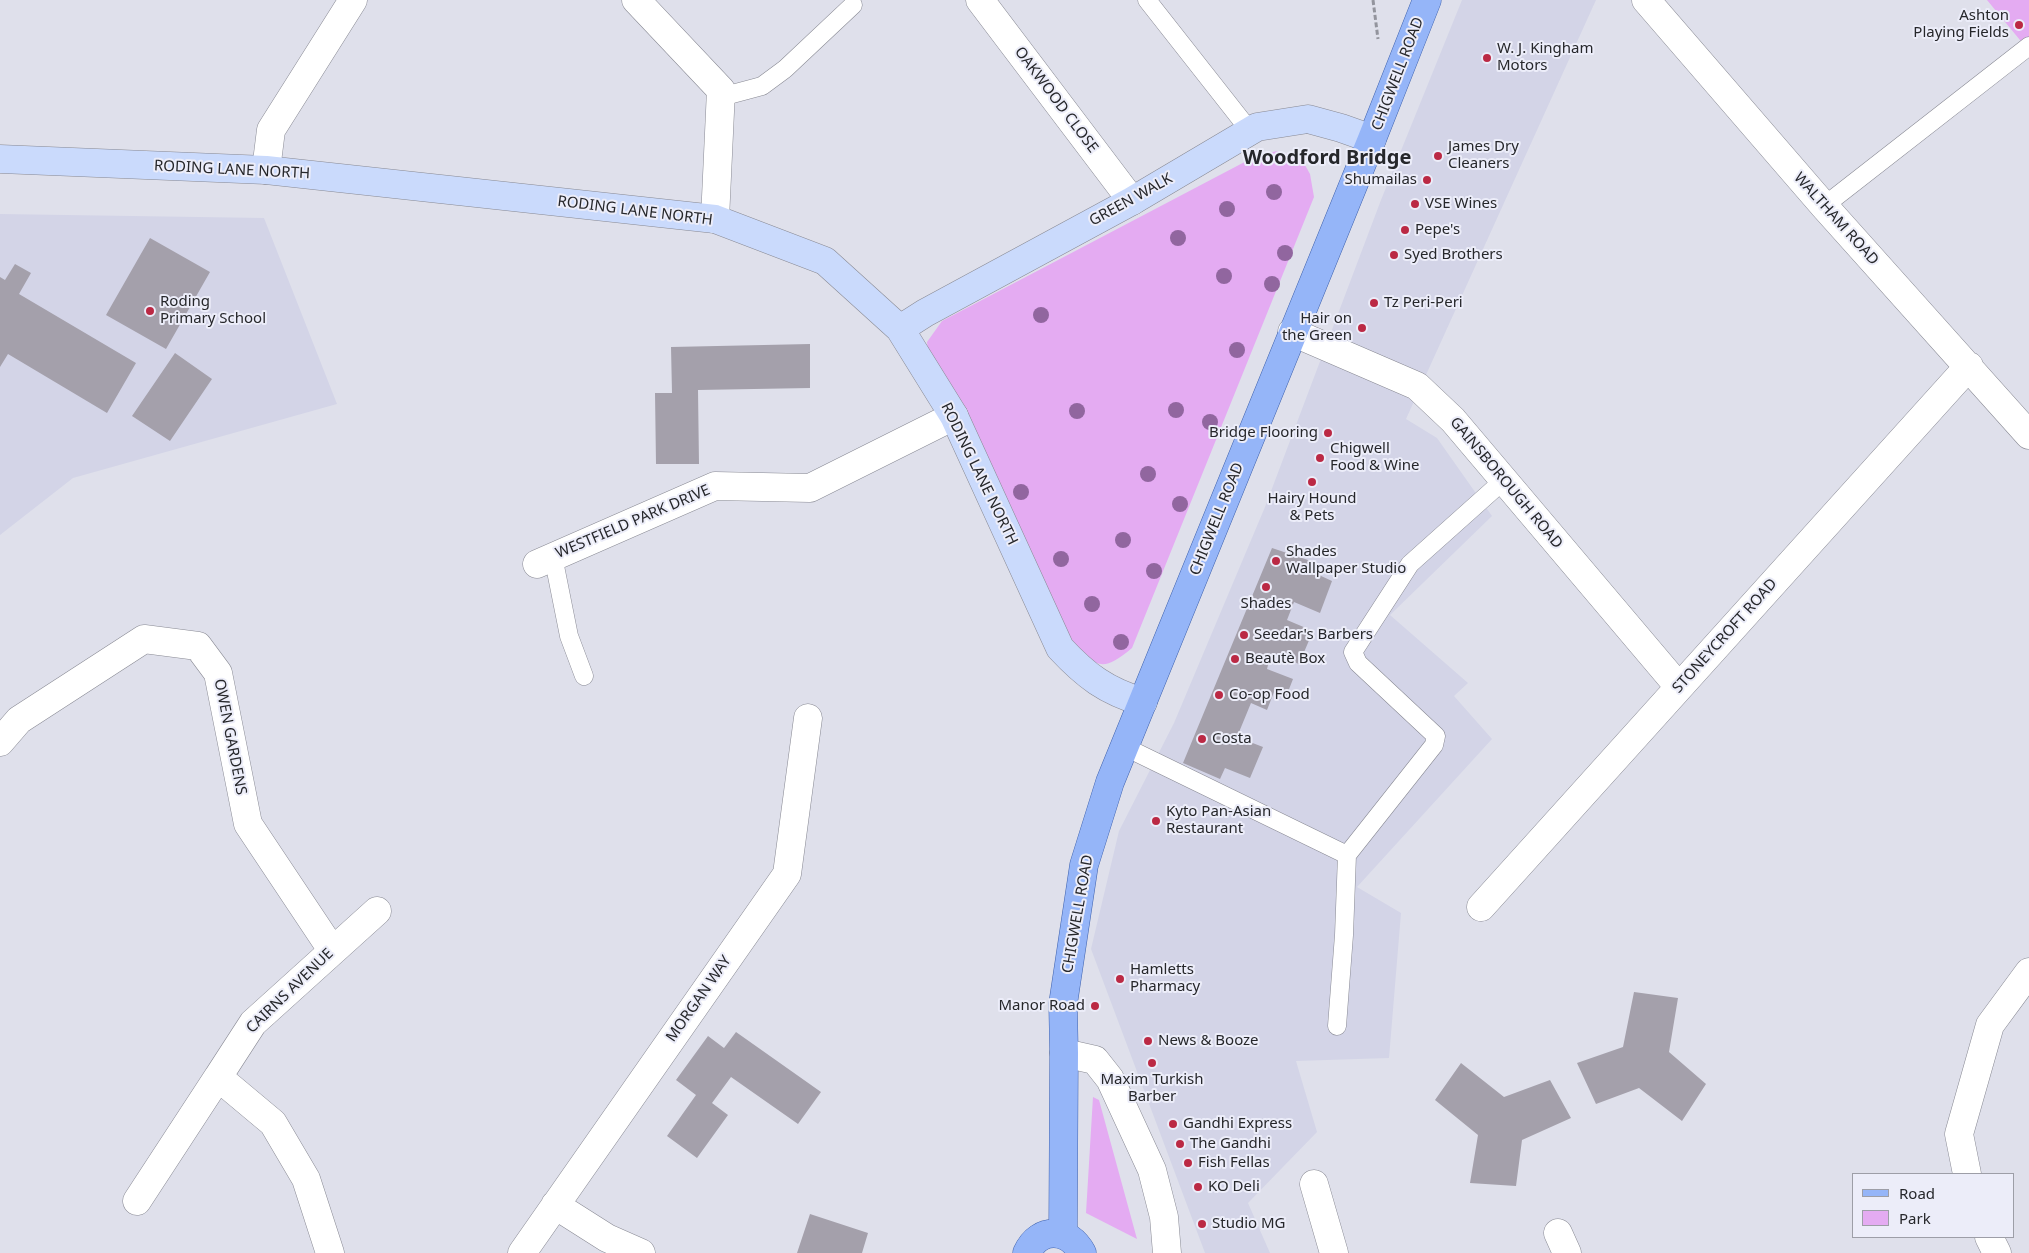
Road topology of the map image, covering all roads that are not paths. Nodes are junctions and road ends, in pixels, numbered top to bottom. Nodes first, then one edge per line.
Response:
1 (353, 0) edge
2 (636, 0) edge
3 (980, 0) edge
4 (1147, 0) edge
5 (1427, 0) edge
6 (1646, 0) edge
7 (853, 5) dead end
8 (2029, 46) edge
9 (721, 97) junction
10 (1250, 131) junction
11 (1372, 139) junction
12 (0, 160) edge
13 (266, 170) junction
14 (1132, 200) junction
15 (1824, 206) junction
16 (715, 219) junction
17 (900, 330) junction
18 (1292, 332) junction
19 (1969, 366) junction
20 (954, 416) junction
21 (2029, 435) edge
22 (1504, 480) junction
23 (545, 560) joint
24 (584, 676) dead end
25 (1679, 687) junction
26 (1143, 702) junction
27 (808, 718) dead end
28 (0, 742) edge
29 (1125, 747) junction
30 (1346, 855) junction
31 (1481, 907) dead end
32 (377, 911) dead end
33 (332, 950) junction
34 (2029, 972) edge
35 (1337, 1026) dead end
36 (1064, 1053) junction
37 (218, 1077) junction
38 (1967, 1173) edge
39 (1314, 1184) dead end
40 (137, 1201) dead end
41 (555, 1205) junction
42 (1990, 1238) edge
43 (1072, 1244) edge
44 (330, 1253) edge
45 (522, 1253) edge
46 (641, 1253) edge
47 (1027, 1253) edge
48 (1167, 1253) edge
49 (1334, 1253) edge
50 (1997, 1253) edge

1 - 13 street
2 - 9 street
3 - 14 street, OAKWOOD CLOSE
4 - 10 lane
5 - 11 main road, CHIGWELL ROAD
6 - 15 street, WALTHAM ROAD
7 - 9 lane
8 - 15 lane
9 - 16 street
10 - 11 street, GREEN WALK
10 - 14 street, GREEN WALK
11 - 18 main road, CHIGWELL ROAD
12 - 13 street, RODING LANE NORTH
13 - 16 street, RODING LANE NORTH
14 - 17 street, GREEN WALK
15 - 19 street, WALTHAM ROAD
16 - 17 street, RODING LANE NORTH
17 - 20 street, RODING LANE NORTH
18 - 22 street, GAINSBOROUGH ROAD
18 - 26 main road, CHIGWELL ROAD
19 - 21 street, WALTHAM ROAD
19 - 25 street, STONEYCROFT ROAD
20 - 23 street, WESTFIELD PARK DRIVE
20 - 26 street, RODING LANE NORTH
22 - 25 street, GAINSBOROUGH ROAD
22 - 30 lane
23 - 24 lane
25 - 31 street, STONEYCROFT ROAD
26 - 29 main road, CHIGWELL ROAD
27 - 41 street, MORGAN WAY
28 - 33 street, OWEN GARDENS
29 - 30 lane
29 - 36 main road, CHIGWELL ROAD
30 - 35 lane
32 - 33 street, CAIRNS AVENUE
33 - 37 street, CAIRNS AVENUE
34 - 38 street
36 - 43 main road, CHIGWELL ROAD
36 - 48 street
37 - 40 street, CAIRNS AVENUE
37 - 44 street
39 - 49 street
41 - 45 street, MORGAN WAY
41 - 46 street
42 - 50 street
43 - 47 main road, CHIGWELL ROAD

